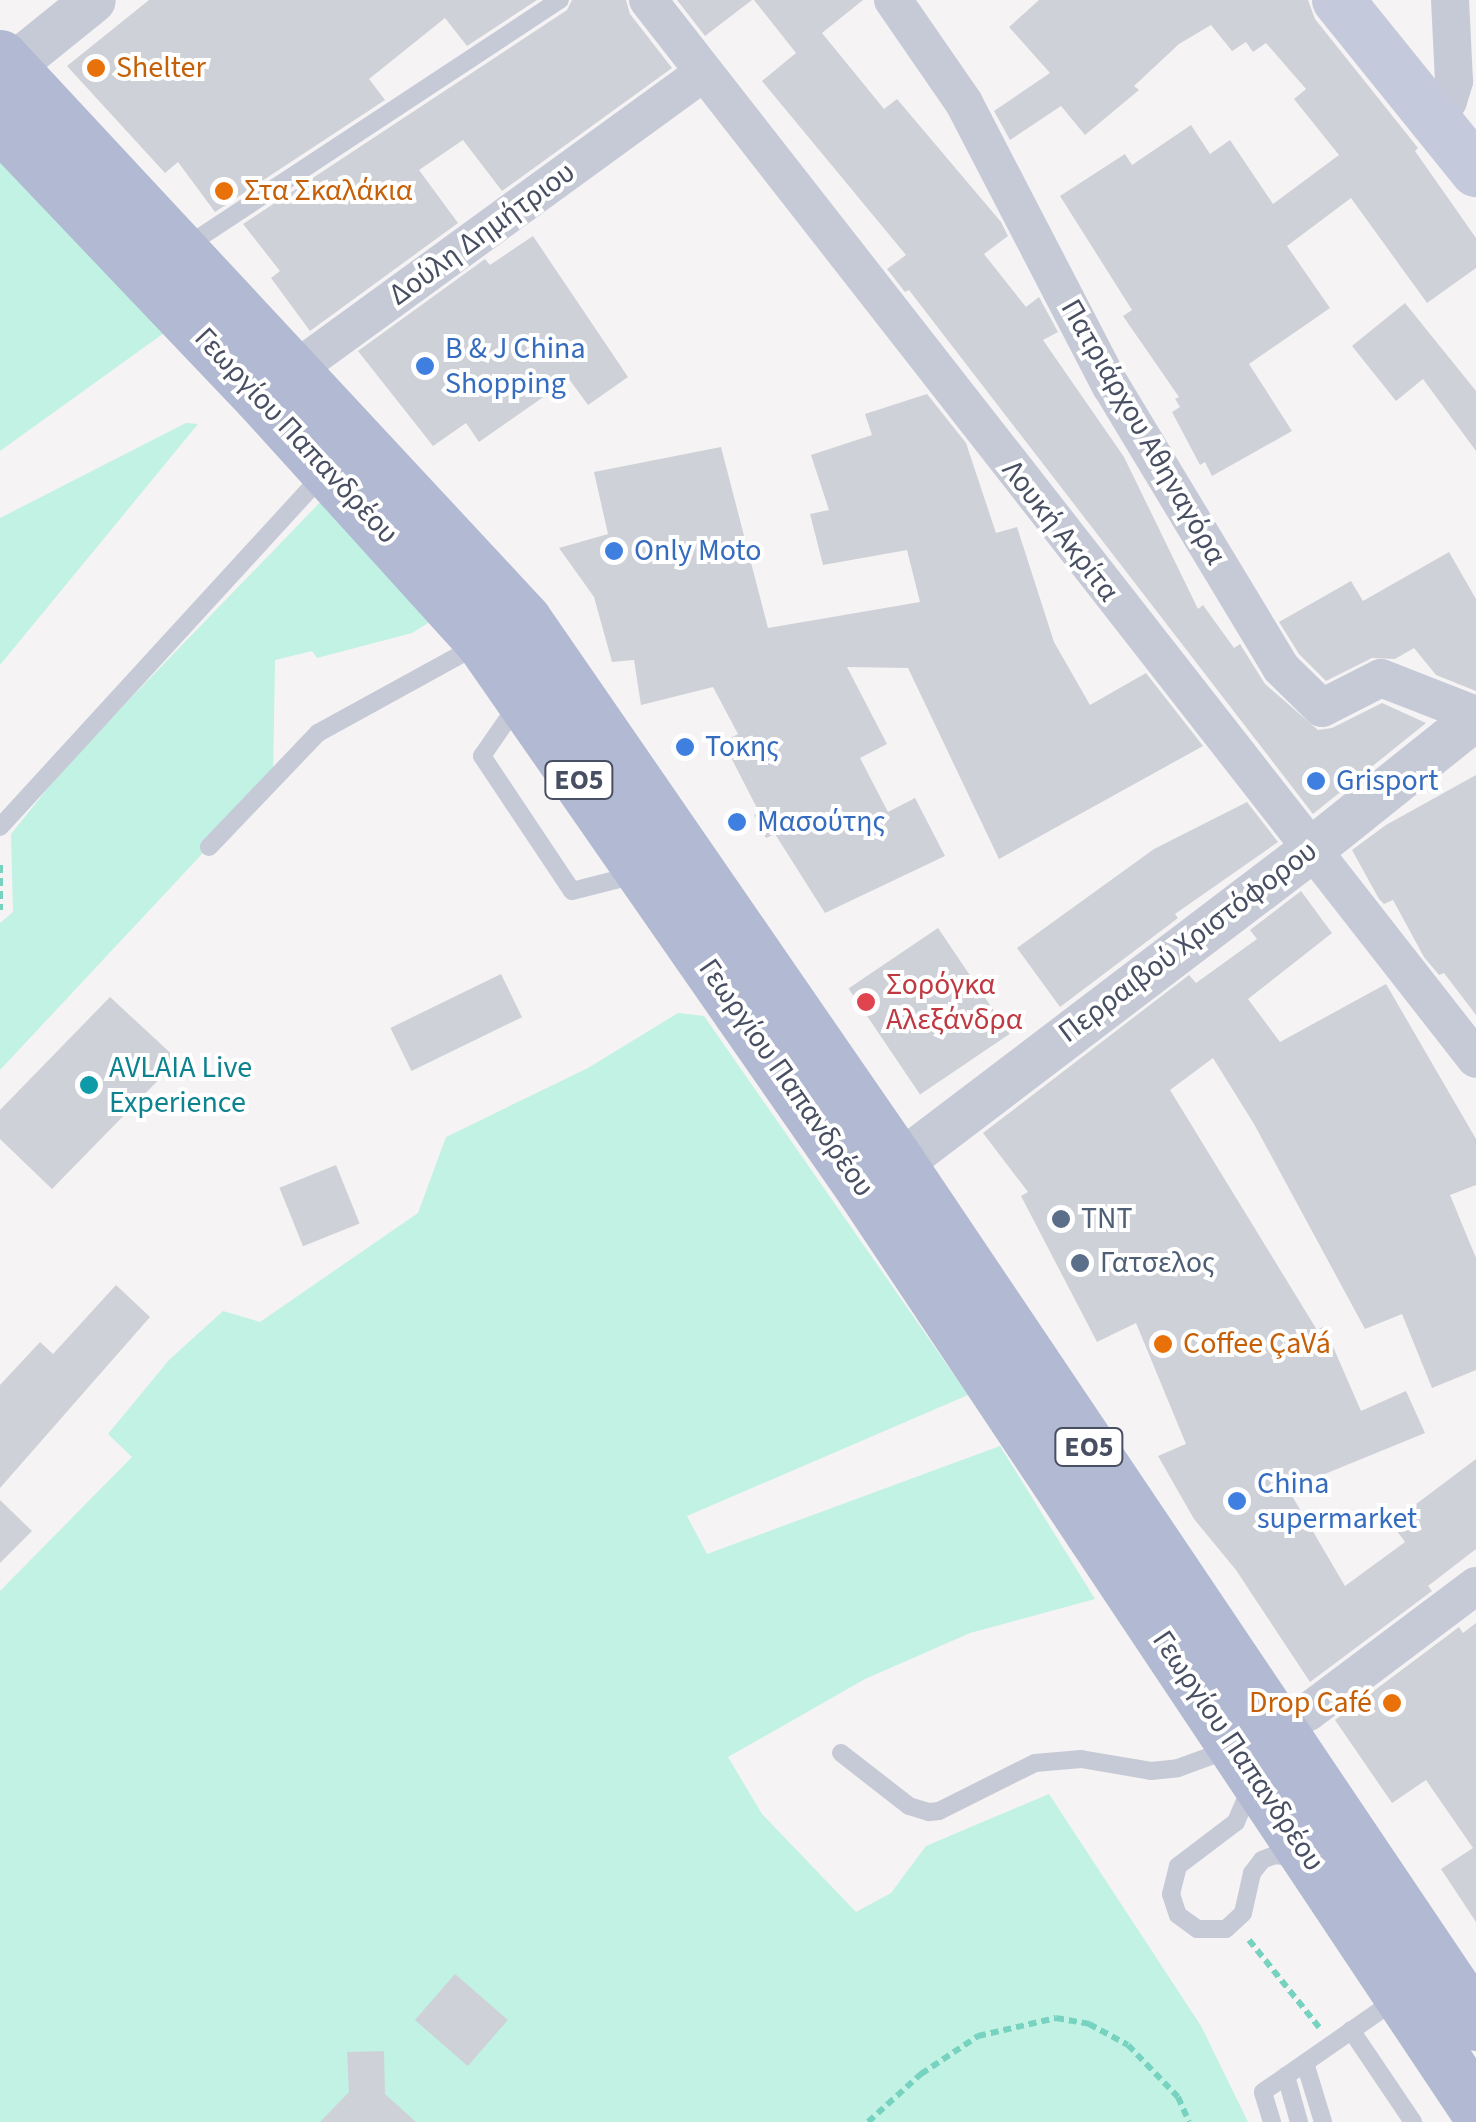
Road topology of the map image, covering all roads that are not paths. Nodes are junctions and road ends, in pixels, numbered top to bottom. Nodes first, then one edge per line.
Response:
1 (93, 0) edge
2 (560, 0) edge
3 (648, 0) edge
4 (893, 0) edge
5 (1338, 0) edge
6 (1450, 0) edge
7 (3, 66) edge
8 (704, 73) junction
9 (1431, 117) junction
10 (0, 124) edge
11 (1476, 171) edge
12 (182, 249) junction
13 (278, 383) junction
14 (327, 470) junction
15 (483, 642) junction
16 (1476, 716) edge
17 (0, 827) edge
18 (209, 847) dead end
19 (1309, 850) junction
20 (1476, 1059) edge
21 (881, 1176) junction
22 (1476, 1586) edge
23 (1255, 1748) junction
24 (840, 1753) dead end
25 (1310, 1861) junction
26 (1421, 1983) junction
27 (1476, 2023) edge
28 (1352, 2030) junction
29 (1305, 2063) junction
30 (1286, 2076) junction
31 (1476, 2108) edge
32 (1272, 2122) edge
33 (1299, 2122) edge
34 (1323, 2122) edge
35 (1413, 2122) edge

1 - 7 street
2 - 12 lane
3 - 8 street, Λουκή Ακρίτα
4 - 16 street, Πατριάρχου Αθηναγόρα
5 - 9 main road
6 - 9 street
7 - 12 main road, Γεωργίου Παπανδρέου / ΕΟ5
8 - 13 street, Δούλη Δημήτριου
8 - 19 street, Λουκή Ακρίτα
9 - 11 main road
10 - 13 main road, Γεωργίου Παπανδρέου / ΕΟ5
12 - 13 main road, Γεωργίου Παπανδρέου / ΕΟ5
13 - 14 main road, Γεωργίου Παπανδρέου / ΕΟ5
13 - 21 main road, Γεωργίου Παπανδρέου / ΕΟ5
14 - 15 main road, Γεωργίου Παπανδρέου / ΕΟ5
14 - 17 lane
15 - 18 lane
15 - 21 main road, Γεωργίου Παπανδρέου / ΕΟ5
16 - 19 street, Περραιβού Χριστόφορου
19 - 20 street, Λουκή Ακρίτα
19 - 21 street, Περραιβού Χριστόφορου
21 - 23 main road, Γεωργίου Παπανδρέου / ΕΟ5
22 - 23 street
23 - 24 lane
23 - 25 main road, Γεωργίου Παπανδρέου / ΕΟ5
23 - 25 lane
23 - 26 main road, Γεωργίου Παπανδρέου / ΕΟ5
25 - 26 main road, Γεωργίου Παπανδρέου / ΕΟ5
26 - 27 main road, Γεωργίου Παπανδρέου / ΕΟ5
26 - 28 lane
26 - 31 main road, Γεωργίου Παπανδρέου / ΕΟ5
28 - 29 lane
28 - 35 lane
29 - 30 lane
29 - 34 lane
30 - 32 lane
30 - 33 lane

